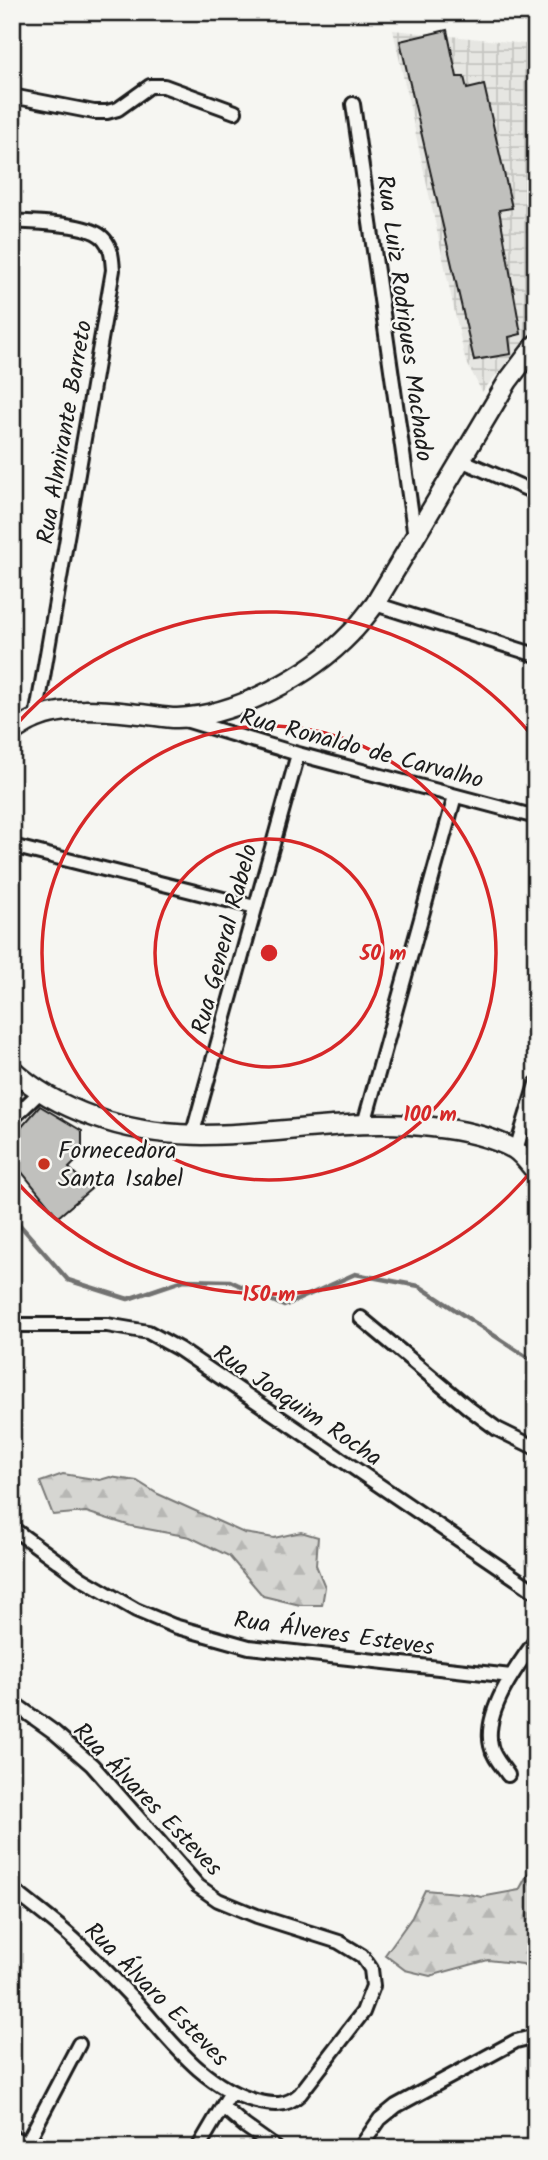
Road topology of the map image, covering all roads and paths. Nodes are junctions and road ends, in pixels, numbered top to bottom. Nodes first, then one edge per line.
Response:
1 (12, 96) edge
2 (354, 104) dead end
3 (235, 112) dead end
4 (12, 221) edge
5 (536, 344) edge
6 (461, 460) junction
7 (536, 493) edge
8 (415, 537) junction
9 (375, 604) junction
10 (536, 656) edge
11 (36, 718) junction
12 (177, 718) junction
13 (12, 733) edge
14 (298, 754) junction
15 (455, 796) junction
16 (536, 817) edge
17 (12, 846) edge
18 (255, 907) junction
19 (12, 1069) edge
20 (536, 1084) edge
21 (40, 1093) junction
22 (12, 1119) edge
23 (364, 1124) junction
24 (192, 1136) junction
25 (516, 1150) junction
26 (536, 1172) edge
27 (361, 1318) dead end
28 (12, 1325) edge
29 (536, 1448) edge
30 (12, 1528) edge
31 (536, 1592) edge
32 (536, 1640) edge
33 (511, 1676) junction
34 (12, 1702) edge
35 (509, 1775) dead end
36 (12, 1889) edge
37 (536, 2036) edge
38 (79, 2044) dead end
39 (230, 2092) junction
40 (285, 2104) joint
41 (223, 2107) junction
42 (12, 2137) edge
43 (32, 2146) edge
44 (198, 2148) edge
45 (276, 2148) edge
46 (360, 2148) edge

1 - 3 street
2 - 8 street, Rua Luiz Rodrigues Machado
4 - 11 street, Rua Almirante Barreto
5 - 6 main road
6 - 7 street
6 - 8 main road
8 - 9 main road
9 - 10 street
9 - 12 main road
11 - 12 main road
11 - 13 main road
12 - 14 street, Rua Ronaldo de Carvalho
14 - 15 street, Rua Ronaldo de Carvalho
14 - 18 street, Rua General Rabelo
15 - 16 street, Rua Ronaldo de Carvalho
15 - 23 street
17 - 18 street
18 - 24 street, Rua General Rabelo
19 - 21 main road
20 - 25 street
21 - 22 street
21 - 24 main road
23 - 24 main road
23 - 25 main road
25 - 26 main road
27 - 29 street
28 - 31 street, Rua Joaquim Rocha
30 - 33 street, Rua Álveres Esteves
32 - 33 street
33 - 35 street
34 - 40 street, Rua Álvares Esteves
36 - 39 street, Rua Álvaro Esteves
37 - 46 street
38 - 43 street
39 - 40 street, Rua Álvaro Esteves
39 - 41 street
41 - 44 street
41 - 45 street
42 - 43 street

